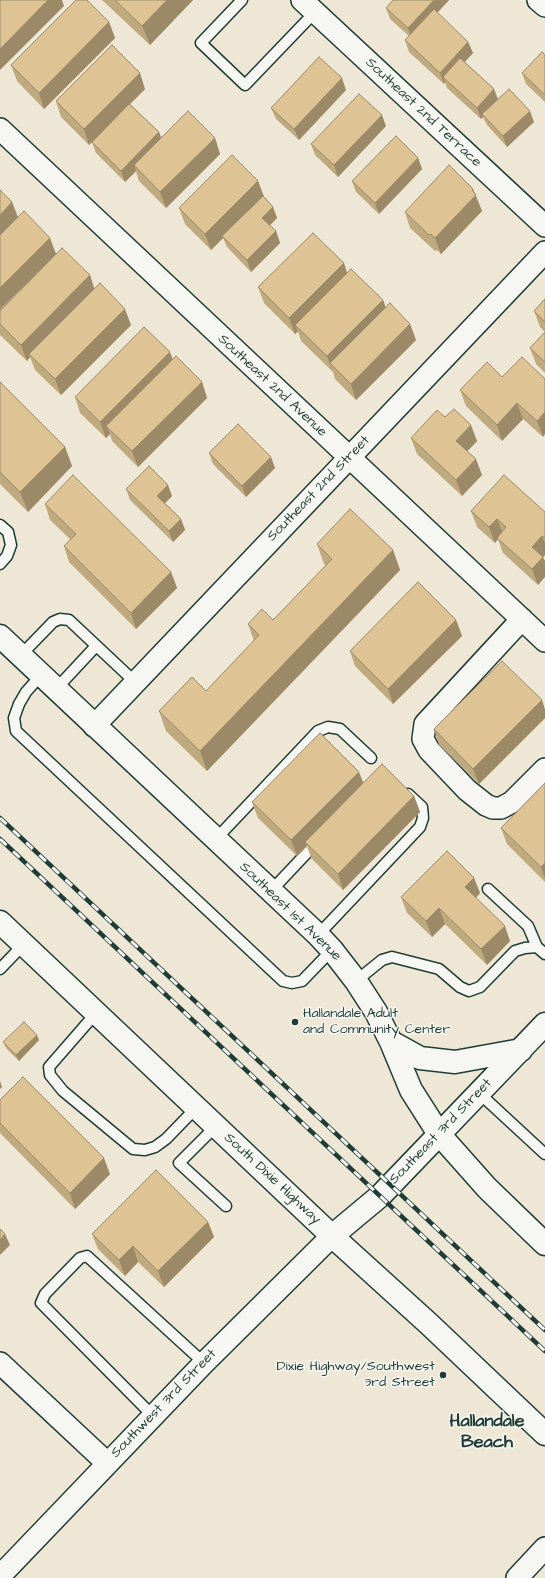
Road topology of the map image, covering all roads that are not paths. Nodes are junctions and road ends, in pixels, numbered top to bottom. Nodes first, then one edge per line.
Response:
1 (242, 0) edge
2 (538, 0) edge
3 (308, 6) edge
4 (545, 6) edge
5 (0, 129) edge
6 (545, 226) edge
7 (545, 252) edge
8 (348, 458) junction
9 (0, 525) edge
10 (0, 564) edge
11 (522, 619) junction
12 (0, 636) edge
13 (545, 641) edge
14 (96, 646) junction
15 (20, 656) junction
16 (48, 682) junction
17 (136, 682) junction
18 (94, 726) junction
19 (371, 758) dead end
20 (545, 769) edge
21 (401, 788) edge
22 (324, 835) edge
23 (215, 840) junction
24 (488, 889) dead end
25 (270, 892) junction
26 (0, 922) edge
27 (325, 942) junction
28 (24, 944) junction
29 (537, 947) junction
30 (545, 954) edge
31 (0, 969) edge
32 (356, 981) junction
33 (96, 1013) junction
34 (545, 1024) edge
35 (391, 1042) junction
36 (521, 1050) junction
37 (479, 1093) junction
38 (196, 1108) junction
39 (216, 1126) junction
40 (439, 1134) junction
41 (545, 1154) edge
42 (226, 1206) dead end
43 (332, 1236) junction
44 (540, 1236) edge
45 (0, 1363) edge
46 (204, 1363) junction
47 (153, 1416) junction
48 (545, 1434) edge
49 (107, 1463) junction
50 (545, 1548) edge
51 (0, 1576) edge
52 (517, 1578) edge

1 - 3 lane
2 - 4 street
3 - 6 street, Southeast 2nd Terrace
5 - 8 street, Southeast 2nd Avenue
7 - 8 street, Southeast 2nd Street
8 - 11 street, Southeast 2nd Avenue
8 - 17 street, Southeast 2nd Street
9 - 10 lane
11 - 13 street, Southeast 2nd Avenue
11 - 20 street
12 - 15 main road, Southeast 1st Avenue
14 - 15 lane
14 - 16 lane
14 - 17 lane
15 - 16 main road, Southeast 1st Avenue
16 - 18 main road, Southeast 1st Avenue
16 - 27 lane
17 - 18 street, Southeast 2nd Street
18 - 23 main road, Southeast 1st Avenue
19 - 23 lane
21 - 27 lane
22 - 25 lane
23 - 25 main road, Southeast 1st Avenue
24 - 29 lane
25 - 27 main road, Southeast 1st Avenue
26 - 28 main road, South Dixie Highway
27 - 32 main road, Southeast 1st Avenue
28 - 31 lane
28 - 33 main road, South Dixie Highway
29 - 30 lane
29 - 32 lane
32 - 35 main road, Southeast 1st Avenue
33 - 38 main road, South Dixie Highway
33 - 38 lane
34 - 36 main road, Southeast 3rd Street
35 - 36 main road
35 - 40 main road, Southeast 1st Avenue
36 - 37 main road, Southeast 3rd Street
37 - 40 main road, Southeast 3rd Street
37 - 41 lane
38 - 39 main road, South Dixie Highway
39 - 42 lane
39 - 43 main road, South Dixie Highway
40 - 43 main road, Southeast 3rd Street
40 - 44 main road, Southeast 1st Avenue
43 - 46 street, Southwest 3rd Street
43 - 48 main road, South Dixie Highway
45 - 49 street
46 - 47 street, Southwest 3rd Street
46 - 47 lane
47 - 49 street, Southwest 3rd Street
49 - 51 street, Southwest 3rd Street
50 - 52 street

